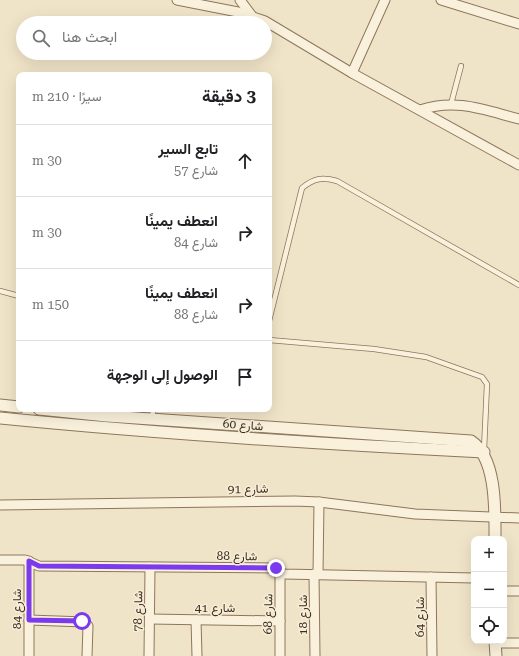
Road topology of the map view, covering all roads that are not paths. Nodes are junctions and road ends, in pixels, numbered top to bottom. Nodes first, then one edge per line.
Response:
1 (177, 0) edge
2 (240, 0) edge
3 (385, 0) edge
4 (441, 0) edge
5 (252, 16) joint
6 (272, 24) edge
7 (519, 24) edge
8 (461, 66) dead end
9 (352, 72) junction
10 (451, 104) junction
11 (420, 110) junction
12 (519, 119) edge
13 (519, 165) edge
14 (519, 285) edge
15 (0, 291) edge
16 (16, 295) edge
17 (272, 309) edge
18 (272, 340) edge
19 (0, 405) edge
20 (16, 407) edge
21 (106, 412) edge
22 (152, 414) edge
23 (0, 418) edge
24 (148, 432) junction
25 (484, 452) junction
26 (319, 502) junction
27 (0, 505) edge
28 (495, 516) junction
29 (519, 518) edge
30 (495, 536) edge
31 (0, 560) edge
32 (29, 561) junction
33 (150, 567) junction
34 (280, 572) junction
35 (316, 574) junction
36 (432, 577) junction
37 (471, 578) edge
38 (507, 591) edge
39 (519, 591) edge
40 (150, 619) junction
41 (29, 620) junction
42 (196, 620) junction
43 (280, 621) junction
44 (507, 642) edge
45 (519, 643) edge
46 (495, 644) edge
47 (29, 656) edge
48 (87, 656) edge
49 (149, 656) edge
50 (197, 656) edge
51 (280, 656) edge
52 (315, 656) edge
53 (432, 656) edge
54 (496, 656) edge

1 - 5 street
2 - 5 street
3 - 9 street
4 - 7 street
6 - 9 street
8 - 10 lane
9 - 11 street
10 - 11 street
10 - 12 street
11 - 13 street
14 - 17 lane
15 - 16 lane
18 - 25 lane
19 - 20 street
21 - 22 street, شارع 60
22 - 24 street
22 - 25 street, شارع 60
23 - 24 street, شارع 60
24 - 25 street, شارع 60
25 - 28 street
26 - 27 street, شارع 91
26 - 28 street, شارع 91
26 - 35 street, شارع 18
28 - 29 street, شارع 91
28 - 30 street
31 - 32 street, شارع 88
32 - 33 street, شارع 88
32 - 41 street, شارع 84
33 - 34 street, شارع 88
33 - 40 street, شارع 78
34 - 35 street, شارع 88
34 - 43 street, شارع 68
35 - 36 street, شارع 88
35 - 52 street, شارع 18
36 - 37 street, شارع 88
36 - 53 street, شارع 64
38 - 39 street
40 - 42 street, شارع 41
40 - 49 street, شارع 78
41 - 47 street, شارع 84
41 - 48 street
42 - 43 street, شارع 41
42 - 50 street
43 - 51 street, شارع 68
44 - 45 street
46 - 54 street

